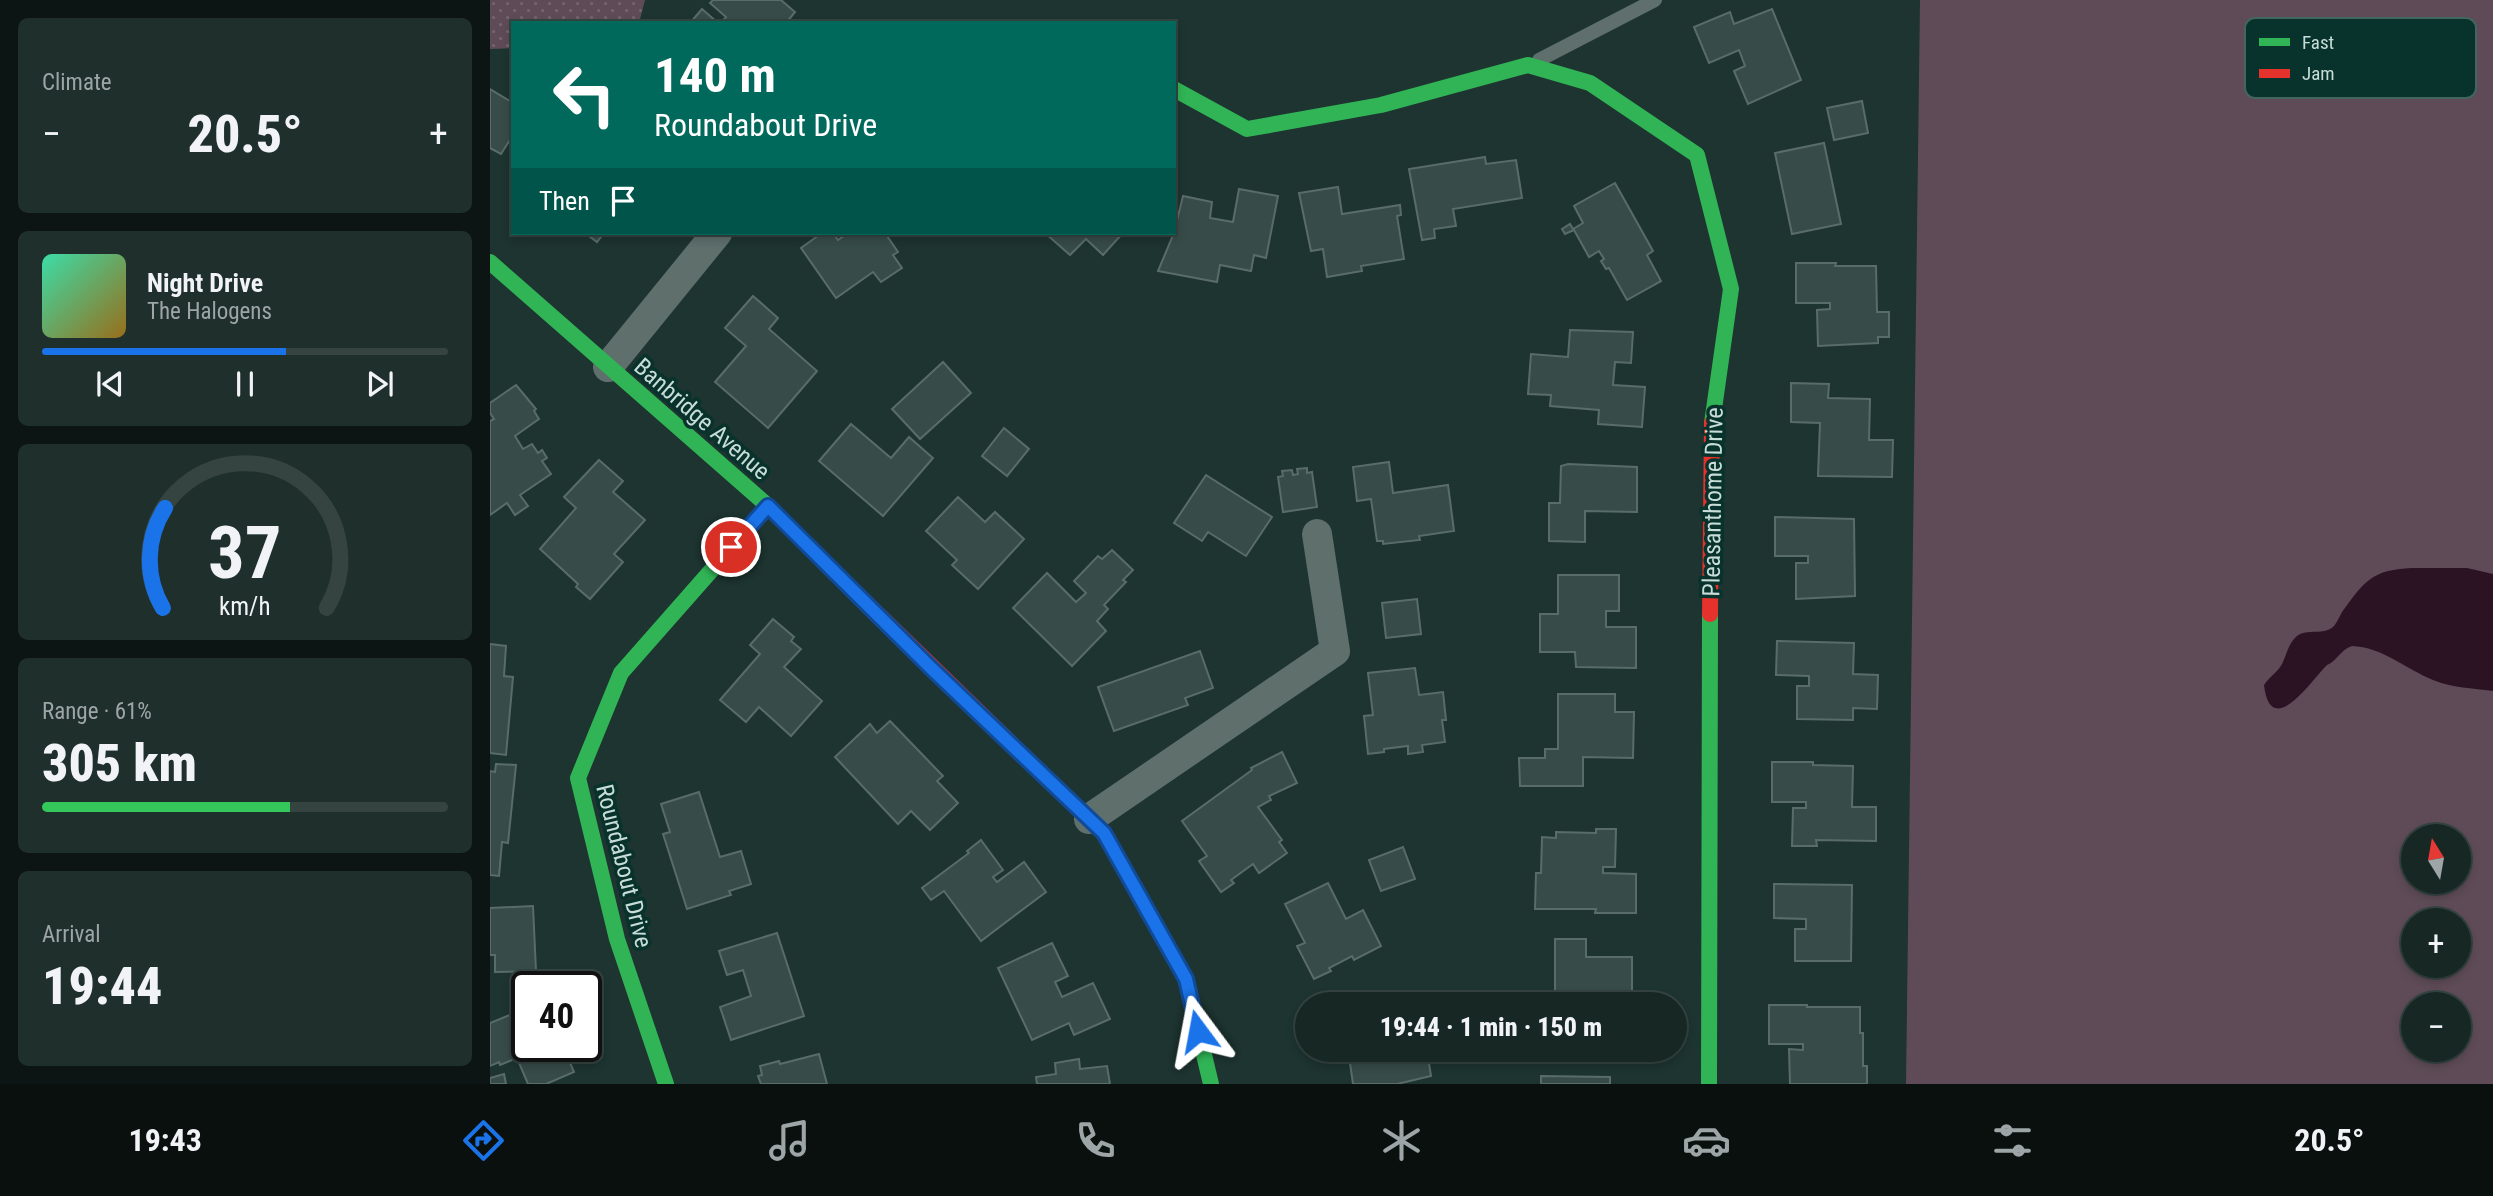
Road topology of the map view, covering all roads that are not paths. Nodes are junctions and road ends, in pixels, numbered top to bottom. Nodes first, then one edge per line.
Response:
1 (1655, 0) edge
2 (1528, 65) junction
3 (1176, 90) edge
4 (715, 235) edge
5 (490, 262) edge
6 (608, 367) junction
7 (768, 506) junction
8 (1317, 534) dead end
9 (1089, 819) junction
10 (666, 1084) edge
11 (1210, 1084) edge
12 (1709, 1084) edge

1 - 2 lane
2 - 3 street
2 - 12 street, Pleasanthome Drive
4 - 6 street
5 - 6 street, Banbridge Avenue
6 - 7 street, Banbridge Avenue
7 - 9 street, Banbridge Avenue
7 - 10 street, Roundabout Drive
8 - 9 street
9 - 11 street, Banbridge Avenue

